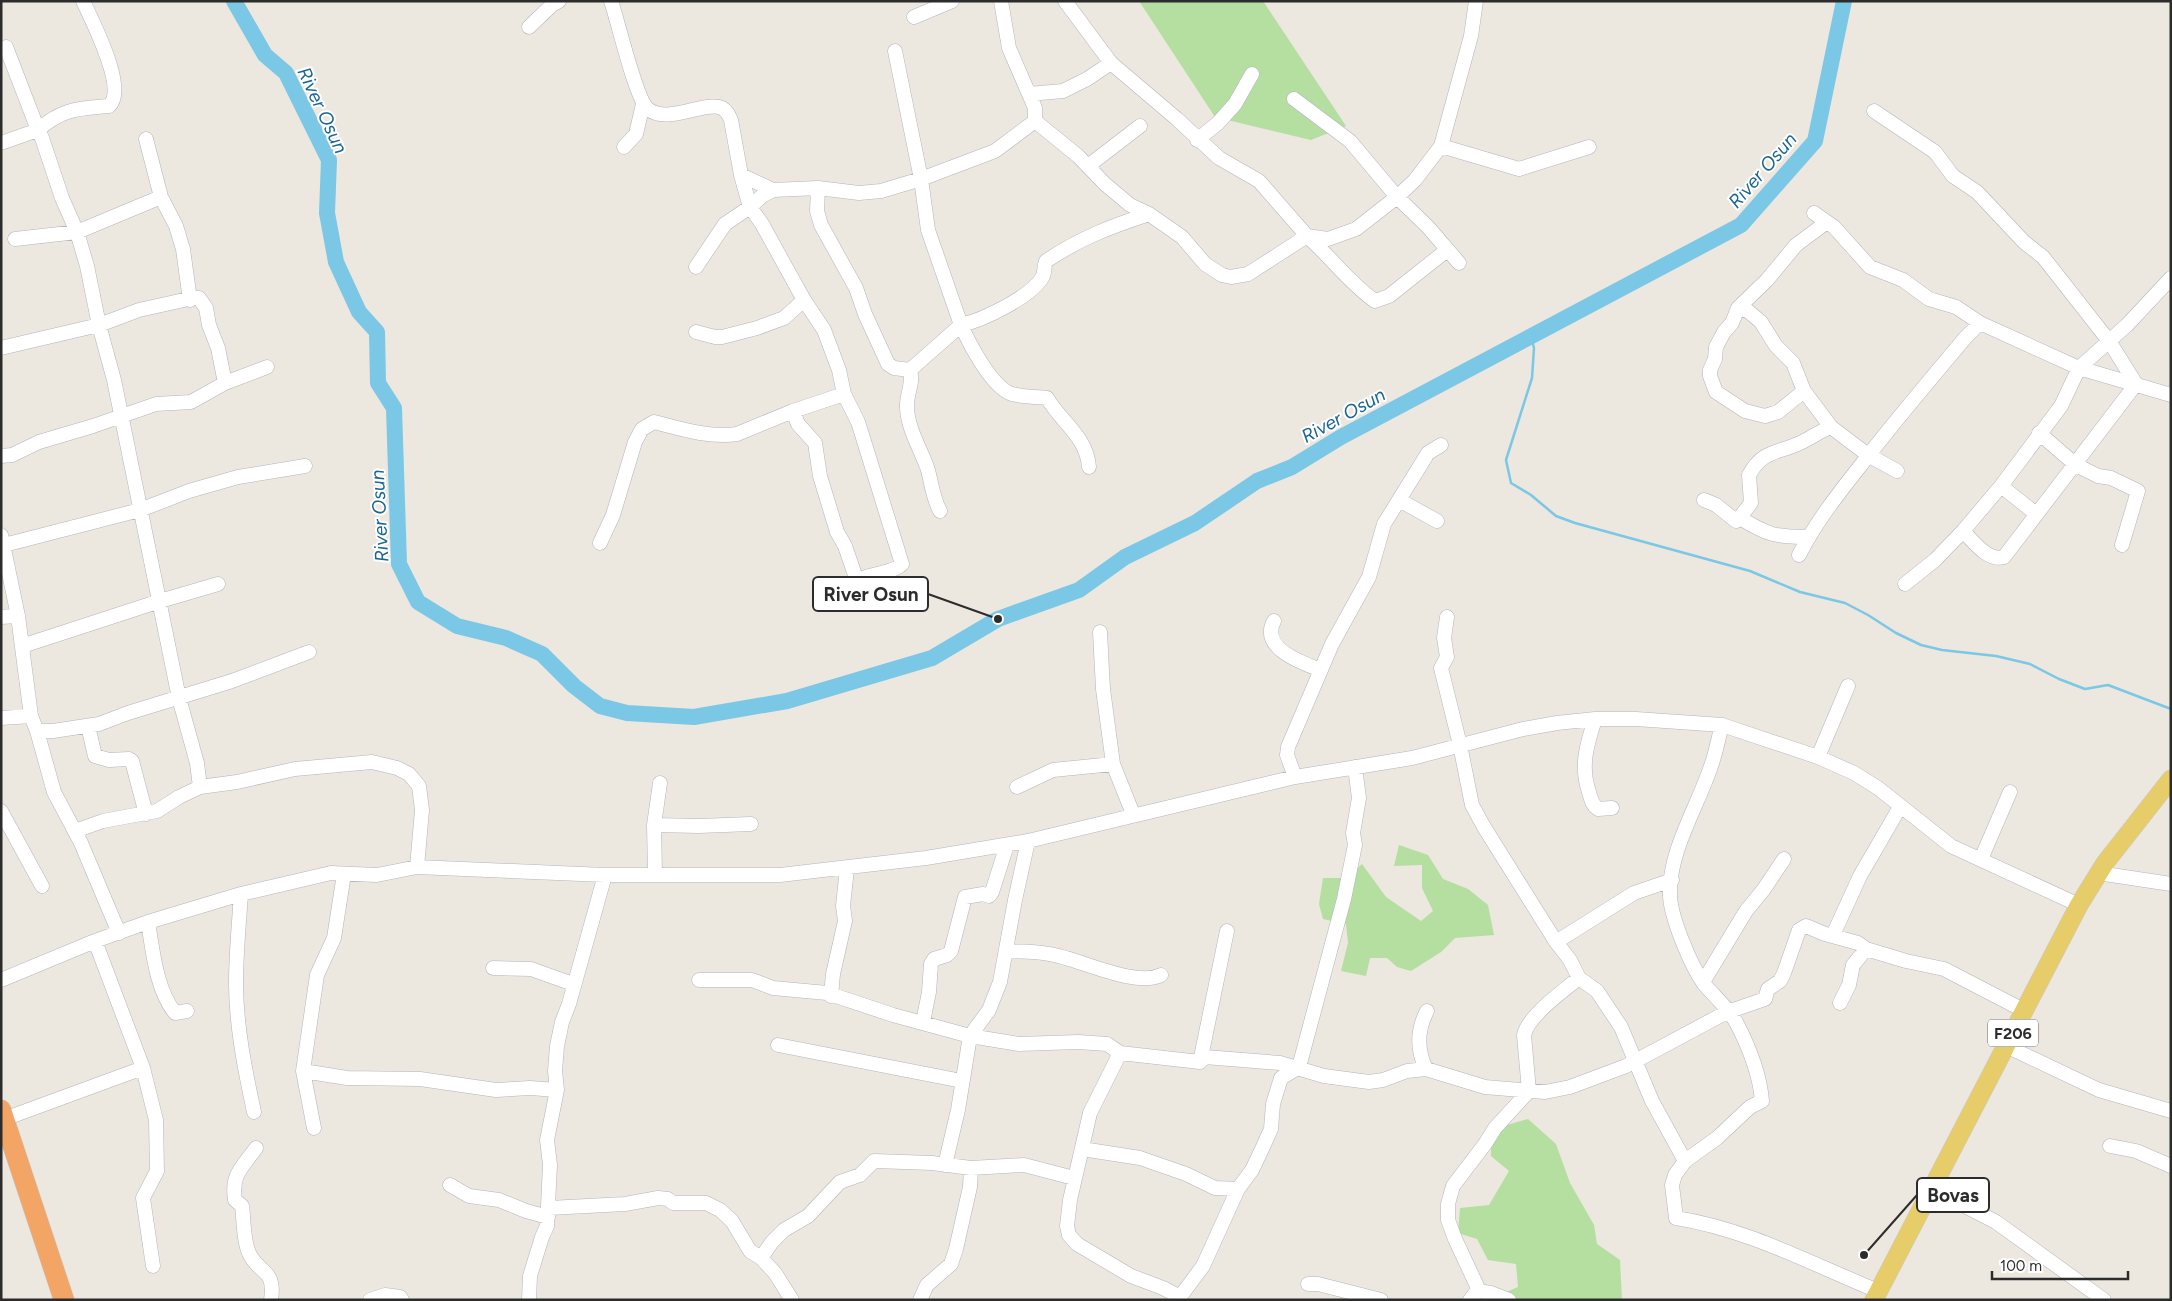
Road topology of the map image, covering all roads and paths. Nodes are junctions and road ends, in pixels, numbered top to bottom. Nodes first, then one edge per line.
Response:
1 (83, 1) edge
2 (559, 1) edge
3 (611, 1) edge
4 (952, 1) edge
5 (1001, 1) edge
6 (1066, 1) edge
7 (1476, 1) edge
8 (914, 17) dead end
9 (529, 27) dead end
10 (6, 46) dead end
11 (895, 51) dead end
12 (1111, 63) junction
13 (1252, 74) dead end
14 (1029, 94) junction
15 (1294, 99) dead end
16 (643, 104) junction
17 (1874, 111) dead end
18 (1036, 121) junction
19 (1140, 126) dead end
20 (38, 130) junction
21 (146, 139) dead end
22 (1198, 140) junction
23 (1, 143) edge
24 (1441, 146) junction
25 (624, 147) dead end
26 (1589, 147) dead end
27 (1088, 166) junction
28 (741, 176) junction
29 (921, 179) junction
30 (818, 188) junction
31 (774, 190) junction
32 (161, 197) junction
33 (1397, 197) junction
34 (750, 206) junction
35 (1814, 213) dead end
36 (1149, 214) junction
37 (1827, 222) junction
38 (78, 232) junction
39 (1307, 236) junction
40 (15, 239) dead end
41 (1447, 250) junction
42 (1459, 263) dead end
43 (696, 267) dead end
44 (2171, 278) edge
45 (190, 300) junction
46 (804, 300) junction
47 (1738, 308) junction
48 (1980, 323) junction
49 (99, 325) junction
50 (961, 325) junction
51 (696, 332) dead end
52 (2109, 341) junction
53 (1, 348) edge
54 (267, 367) dead end
55 (2079, 368) junction
56 (910, 370) junction
57 (225, 383) junction
58 (2136, 384) junction
59 (1804, 390) junction
60 (844, 394) junction
61 (2171, 395) edge
62 (793, 411) junction
63 (121, 417) junction
64 (1831, 427) junction
65 (2039, 433) junction
66 (1442, 445) dead end
67 (1868, 455) junction
68 (1, 456) edge
69 (2076, 465) junction
70 (306, 466) dead end
71 (1089, 467) dead end
72 (1897, 471) dead end
73 (2000, 486) junction
74 (1399, 500) junction
75 (1704, 500) dead end
76 (140, 510) junction
77 (940, 512) dead end
78 (2035, 513) junction
79 (1740, 518) junction
80 (1437, 521) dead end
81 (1963, 530) junction
82 (1808, 537) junction
83 (2, 540) edge
84 (600, 543) dead end
85 (2122, 545) dead end
86 (1799, 556) dead end
87 (218, 584) dead end
88 (1905, 584) dead end
89 (160, 601) junction
90 (18, 616) junction
91 (1, 617) edge
92 (1447, 617) dead end
93 (1274, 621) dead end
94 (1100, 632) dead end
95 (22, 646) junction
96 (309, 652) dead end
97 (1321, 670) junction
98 (1848, 686) dead end
99 (179, 698) junction
100 (31, 716) junction
101 (1, 718) edge
102 (1595, 719) junction
103 (1722, 725) junction
104 (88, 726) junction
105 (37, 731) junction
106 (1460, 745) junction
107 (1818, 757) junction
108 (197, 763) junction
109 (1113, 764) junction
110 (1355, 767) junction
111 (1295, 777) junction
112 (2171, 779) edge
113 (660, 783) dead end
114 (214, 785) junction
115 (200, 787) junction
116 (1017, 787) dead end
117 (2010, 792) dead end
118 (1900, 807) junction
119 (1612, 808) dead end
120 (1, 811) edge
121 (146, 814) junction
122 (1133, 814) junction
123 (751, 824) dead end
124 (654, 825) junction
125 (75, 831) junction
126 (1028, 841) junction
127 (1007, 845) junction
128 (1784, 859) dead end
129 (1981, 859) junction
130 (417, 867) junction
131 (847, 868) junction
132 (2098, 873) junction
133 (344, 874) junction
134 (655, 874) junction
135 (605, 875) junction
136 (1672, 880) junction
137 (2171, 884) edge
138 (42, 886) dead end
139 (241, 894) junction
140 (2079, 905) junction
141 (148, 922) junction
142 (1227, 931) dead end
143 (119, 933) junction
144 (1833, 935) junction
145 (95, 941) junction
146 (1556, 942) junction
147 (1866, 949) junction
148 (1006, 951) junction
149 (494, 968) dead end
150 (1161, 975) dead end
151 (1579, 978) junction
152 (1, 980) edge
153 (699, 980) dead end
154 (1703, 982) junction
155 (573, 984) junction
156 (830, 996) junction
157 (1840, 1003) dead end
158 (186, 1011) dead end
159 (1427, 1011) dead end
160 (2025, 1011) junction
161 (1731, 1016) junction
162 (923, 1022) junction
163 (970, 1036) junction
164 (778, 1045) dead end
165 (2006, 1046) junction
166 (1120, 1053) junction
167 (1634, 1060) junction
168 (1200, 1062) junction
169 (1300, 1067) junction
170 (143, 1068) junction
171 (1426, 1069) junction
172 (303, 1071) junction
173 (962, 1081) junction
174 (557, 1090) junction
175 (1529, 1091) junction
176 (2171, 1111) edge
177 (254, 1112) dead end
178 (3, 1114) edge
179 (314, 1128) dead end
180 (2110, 1146) dead end
181 (256, 1148) dead end
182 (1, 1149) edge
183 (1082, 1149) junction
184 (1685, 1161) junction
185 (945, 1166) junction
186 (2171, 1166) edge
187 (971, 1168) junction
188 (1074, 1178) junction
189 (450, 1185) dead end
190 (1238, 1189) junction
191 (1932, 1189) junction
192 (548, 1212) junction
193 (761, 1258) junction
194 (153, 1266) dead end
195 (1308, 1284) dead end
196 (1876, 1295) edge
197 (1474, 1296) edge
198 (1180, 1298) edge
199 (53, 1300) edge
200 (64, 1300) edge
201 (271, 1300) edge
202 (370, 1300) edge
203 (402, 1300) edge
204 (529, 1300) edge
205 (792, 1300) edge
206 (920, 1300) edge
207 (1381, 1300) edge
208 (1510, 1300) edge
209 (2104, 1300) edge

1 - 20 street
2 - 9 street
3 - 16 street
4 - 8 street
5 - 14 street
6 - 12 street
7 - 24 street
10 - 20 street
11 - 29 street
12 - 14 street
12 - 22 street
13 - 22 street
14 - 18 street
15 - 33 street
16 - 25 street
16 - 28 street
17 - 52 street
18 - 27 street
18 - 29 street
19 - 27 street
20 - 23 street
20 - 38 street
21 - 32 street
22 - 39 street
24 - 26 street
24 - 33 street
27 - 36 street
28 - 31 street
28 - 34 street
29 - 30 street
29 - 50 street
30 - 31 street
30 - 56 street
31 - 34 street
32 - 38 street
32 - 45 street
33 - 39 street
33 - 41 street
34 - 43 street
34 - 46 street
35 - 37 street
36 - 39 street
36 - 50 street
37 - 47 street
37 - 48 street
38 - 40 street
38 - 49 street
39 - 41 street
41 - 42 street
44 - 52 street
45 - 49 street
45 - 57 street
46 - 51 street
46 - 60 street
47 - 59 street
47 - 59 street
48 - 55 street
48 - 67 street
49 - 53 street
49 - 63 street
50 - 56 street
50 - 71 street
52 - 55 street
52 - 58 street
54 - 57 street
55 - 58 street
55 - 65 street
56 - 77 street
57 - 63 street
58 - 61 street
58 - 69 street
59 - 64 street
60 - 62 street
60 - 62 street
62 - 84 street
63 - 68 street
63 - 76 street
64 - 67 street
64 - 79 street
65 - 69 street
65 - 73 street
66 - 74 street
67 - 72 street
67 - 82 street
69 - 78 street
69 - 85 street
70 - 76 street
73 - 78 street
73 - 81 street
74 - 80 street
74 - 97 street
75 - 79 street
76 - 83 street
76 - 89 street
78 - 81 street
79 - 82 street
81 - 88 street
82 - 86 street
83 - 90 street
87 - 89 street
89 - 95 street
89 - 99 street
90 - 91 street
90 - 95 street
92 - 106 street
93 - 97 street
94 - 109 street
95 - 100 street
96 - 99 street
97 - 111 street
98 - 107 street
99 - 104 street
99 - 108 street
100 - 101 street
100 - 105 street
102 - 103 street
102 - 106 street
102 - 119 street
103 - 107 street
103 - 136 street
104 - 105 street
104 - 121 street
105 - 125 street
106 - 110 street
106 - 146 street
107 - 118 street
108 - 114 street
108 - 115 street
109 - 116 street
109 - 122 street
110 - 111 street
110 - 169 street
111 - 122 street
112 - 132 main road, F206
113 - 124 street
114 - 115 street
114 - 130 street
115 - 121 street
117 - 129 street
118 - 129 street
118 - 144 street
120 - 138 street
121 - 125 street
122 - 126 street
123 - 124 street
124 - 134 street
125 - 143 street
126 - 127 street
126 - 148 street
127 - 131 street
127 - 162 street
128 - 154 street
129 - 140 street
130 - 133 street
130 - 135 street
131 - 134 street
131 - 156 street
132 - 137 street
132 - 140 main road, F206
133 - 139 street
133 - 172 street
134 - 135 street
135 - 155 street
136 - 146 street
136 - 154 street
139 - 141 street
139 - 177 street
140 - 160 main road, F206
141 - 143 street
141 - 158 street
142 - 168 street
143 - 145 street
144 - 147 street
144 - 161 street
145 - 152 street
145 - 170 street
146 - 151 street
147 - 157 street
147 - 160 street
148 - 150 street
148 - 163 street
149 - 155 street
151 - 167 street
151 - 175 street
153 - 156 street
154 - 161 street
155 - 174 street
156 - 162 street
159 - 171 street
160 - 165 main road, F206
161 - 167 street
161 - 184 street
162 - 163 street
163 - 166 street
163 - 173 street
164 - 173 street
165 - 176 street
165 - 191 main road, F206
166 - 168 street
166 - 183 street
167 - 175 street
167 - 184 street
168 - 169 street
169 - 171 street
169 - 190 street
170 - 178 street
170 - 194 street
171 - 175 street
172 - 174 street
172 - 179 street
173 - 185 street
174 - 192 street
175 - 197 street
178 - 200 highway
180 - 186 street
181 - 201 street
182 - 199 highway
183 - 188 street
183 - 190 street
184 - 196 street
185 - 187 street
185 - 193 street
187 - 188 street
187 - 206 street
188 - 198 street
189 - 192 street
190 - 198 street
191 - 196 main road, F206
191 - 209 street
192 - 193 street
192 - 204 street
193 - 205 street
195 - 207 street
197 - 208 street
202 - 203 street

